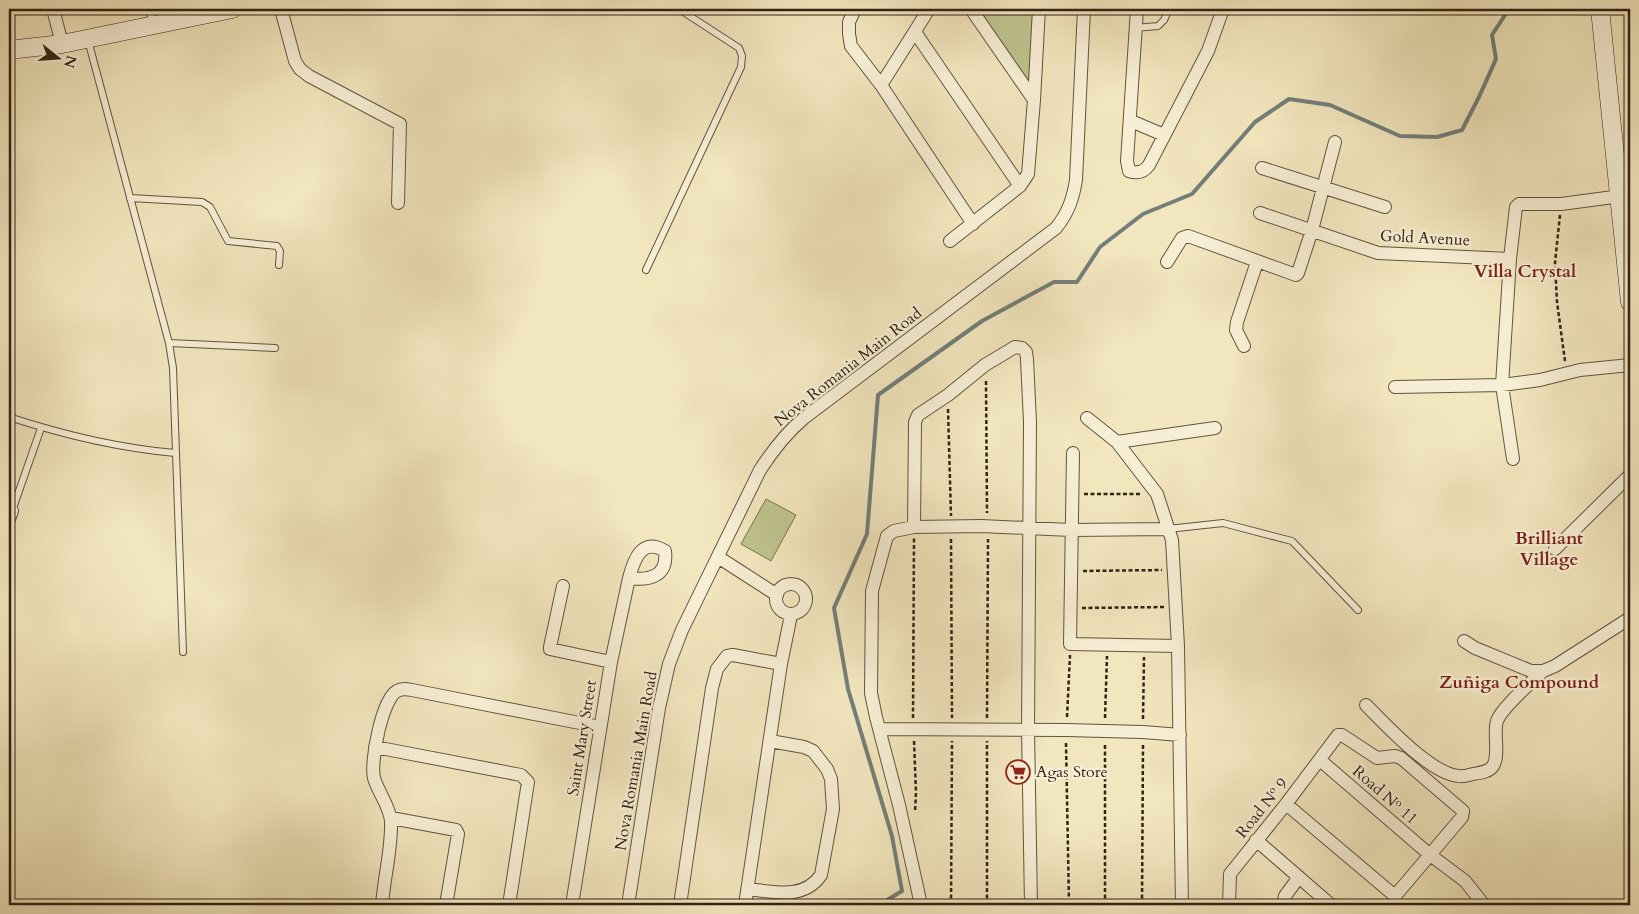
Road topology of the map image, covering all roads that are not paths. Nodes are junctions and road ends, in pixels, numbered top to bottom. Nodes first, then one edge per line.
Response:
1 (53, 9) edge
2 (147, 9) edge
3 (282, 9) edge
4 (678, 9) edge
5 (855, 9) edge
6 (929, 9) edge
7 (971, 9) edge
8 (1039, 9) edge
9 (1084, 9) edge
10 (1137, 9) edge
11 (1170, 9) edge
12 (1224, 9) edge
13 (1600, 9) edge
14 (224, 11) edge
15 (156, 25) junction
16 (1135, 28) junction
17 (915, 32) junction
18 (88, 38) junction
19 (62, 44) junction
20 (9, 50) edge
21 (881, 85) junction
22 (1034, 100) junction
23 (1131, 121) junction
24 (1164, 135) junction
25 (1334, 142) dead end
26 (1262, 168) dead end
27 (1020, 186) junction
28 (1324, 187) junction
29 (1621, 196) junction
30 (130, 198) junction
31 (398, 203) dead end
32 (1385, 207) dead end
33 (1260, 213) dead end
34 (973, 224) junction
35 (1312, 230) junction
36 (950, 242) dead end
37 (1510, 259) junction
38 (1167, 262) dead end
39 (1258, 262) junction
40 (279, 265) dead end
41 (646, 270) dead end
42 (1630, 290) edge
43 (1630, 302) edge
44 (169, 344) junction
45 (1244, 346) dead end
46 (275, 348) dead end
47 (1630, 364) edge
48 (1502, 384) junction
49 (1395, 388) dead end
50 (9, 417) edge
51 (1087, 418) dead end
52 (41, 428) junction
53 (1215, 428) dead end
54 (1117, 442) junction
55 (175, 453) junction
56 (1073, 453) dead end
57 (1513, 459) dead end
58 (1630, 475) edge
59 (10, 513) edge
60 (914, 526) junction
61 (1029, 528) junction
62 (1168, 529) junction
63 (1071, 530) junction
64 (1555, 549) dead end
65 (718, 557) junction
66 (629, 578) dead end
67 (563, 586) dead end
68 (776, 596) junction
69 (1358, 610) dead end
70 (791, 615) junction
71 (1630, 618) edge
72 (1464, 641) dead end
73 (1178, 646) junction
74 (183, 652) dead end
75 (610, 662) junction
76 (781, 664) junction
77 (1543, 671) junction
78 (1366, 705) dead end
79 (600, 726) junction
80 (880, 729) junction
81 (1028, 730) junction
82 (1180, 735) junction
83 (770, 741) junction
84 (376, 747) junction
85 (1320, 760) junction
86 (1286, 804) junction
87 (391, 818) junction
88 (1256, 840) junction
89 (1429, 854) junction
90 (1299, 877) junction
91 (748, 889) junction
92 (1396, 901) edge
93 (1480, 904) edge
94 (382, 905) edge
95 (446, 905) edge
96 (509, 905) edge
97 (572, 905) edge
98 (628, 905) edge
99 (680, 905) edge
100 (745, 905) edge
101 (921, 905) edge
102 (1031, 905) edge
103 (1182, 905) edge
104 (1229, 905) edge
105 (1283, 905) edge
106 (1331, 905) edge

1 - 19 street
2 - 15 lane
3 - 31 street
4 - 41 lane
5 - 21 street
6 - 17 street
7 - 22 street
8 - 22 street
9 - 65 street, Nova Romania Main Road
10 - 16 street
11 - 16 lane
12 - 24 street
13 - 29 main road
14 - 15 main road
15 - 18 main road
16 - 23 street
17 - 21 street
17 - 27 street
18 - 19 main road
18 - 30 lane
19 - 20 main road
21 - 34 street
22 - 27 street
23 - 24 street
23 - 24 street
25 - 28 street
26 - 28 street
27 - 34 street
28 - 32 street
28 - 35 street
29 - 37 street
29 - 42 main road
30 - 40 lane
30 - 44 lane
33 - 35 street, Gold Avenue
34 - 36 street
35 - 37 street, Gold Avenue
35 - 39 street
37 - 48 street
38 - 39 street
39 - 45 street
42 - 43 main road
44 - 46 lane
44 - 55 lane
47 - 48 street
48 - 49 street
48 - 57 street
50 - 52 lane
51 - 54 street
52 - 55 lane
52 - 59 lane
53 - 54 street
54 - 62 street
55 - 74 lane
56 - 63 street
58 - 64 street
60 - 61 street
60 - 61 street
60 - 80 street
61 - 63 street
61 - 81 street
62 - 63 street
62 - 69 lane
62 - 73 street
63 - 73 street
65 - 68 street
65 - 98 street, Nova Romania Main Road
66 - 75 street, Saint Mary Street
67 - 75 street
68 - 70 street
68 - 70 street
70 - 76 street
71 - 77 street
72 - 77 street
73 - 82 street
75 - 79 street, Saint Mary Street
76 - 83 street
76 - 99 street
77 - 78 street
79 - 84 street
79 - 97 street, Saint Mary Street
80 - 81 street
80 - 101 street
81 - 82 street
81 - 102 street
82 - 103 street
83 - 91 street
83 - 91 street
84 - 87 street
84 - 96 street
85 - 86 street, Road № 9
85 - 89 street, Road № 11
85 - 89 street, Road № 9
86 - 88 street, Road № 9
86 - 92 street
87 - 94 street
87 - 95 street
88 - 90 street
88 - 104 street, Road № 9
89 - 92 street
89 - 93 street, Road № 11
90 - 105 street
90 - 106 street
91 - 100 street

